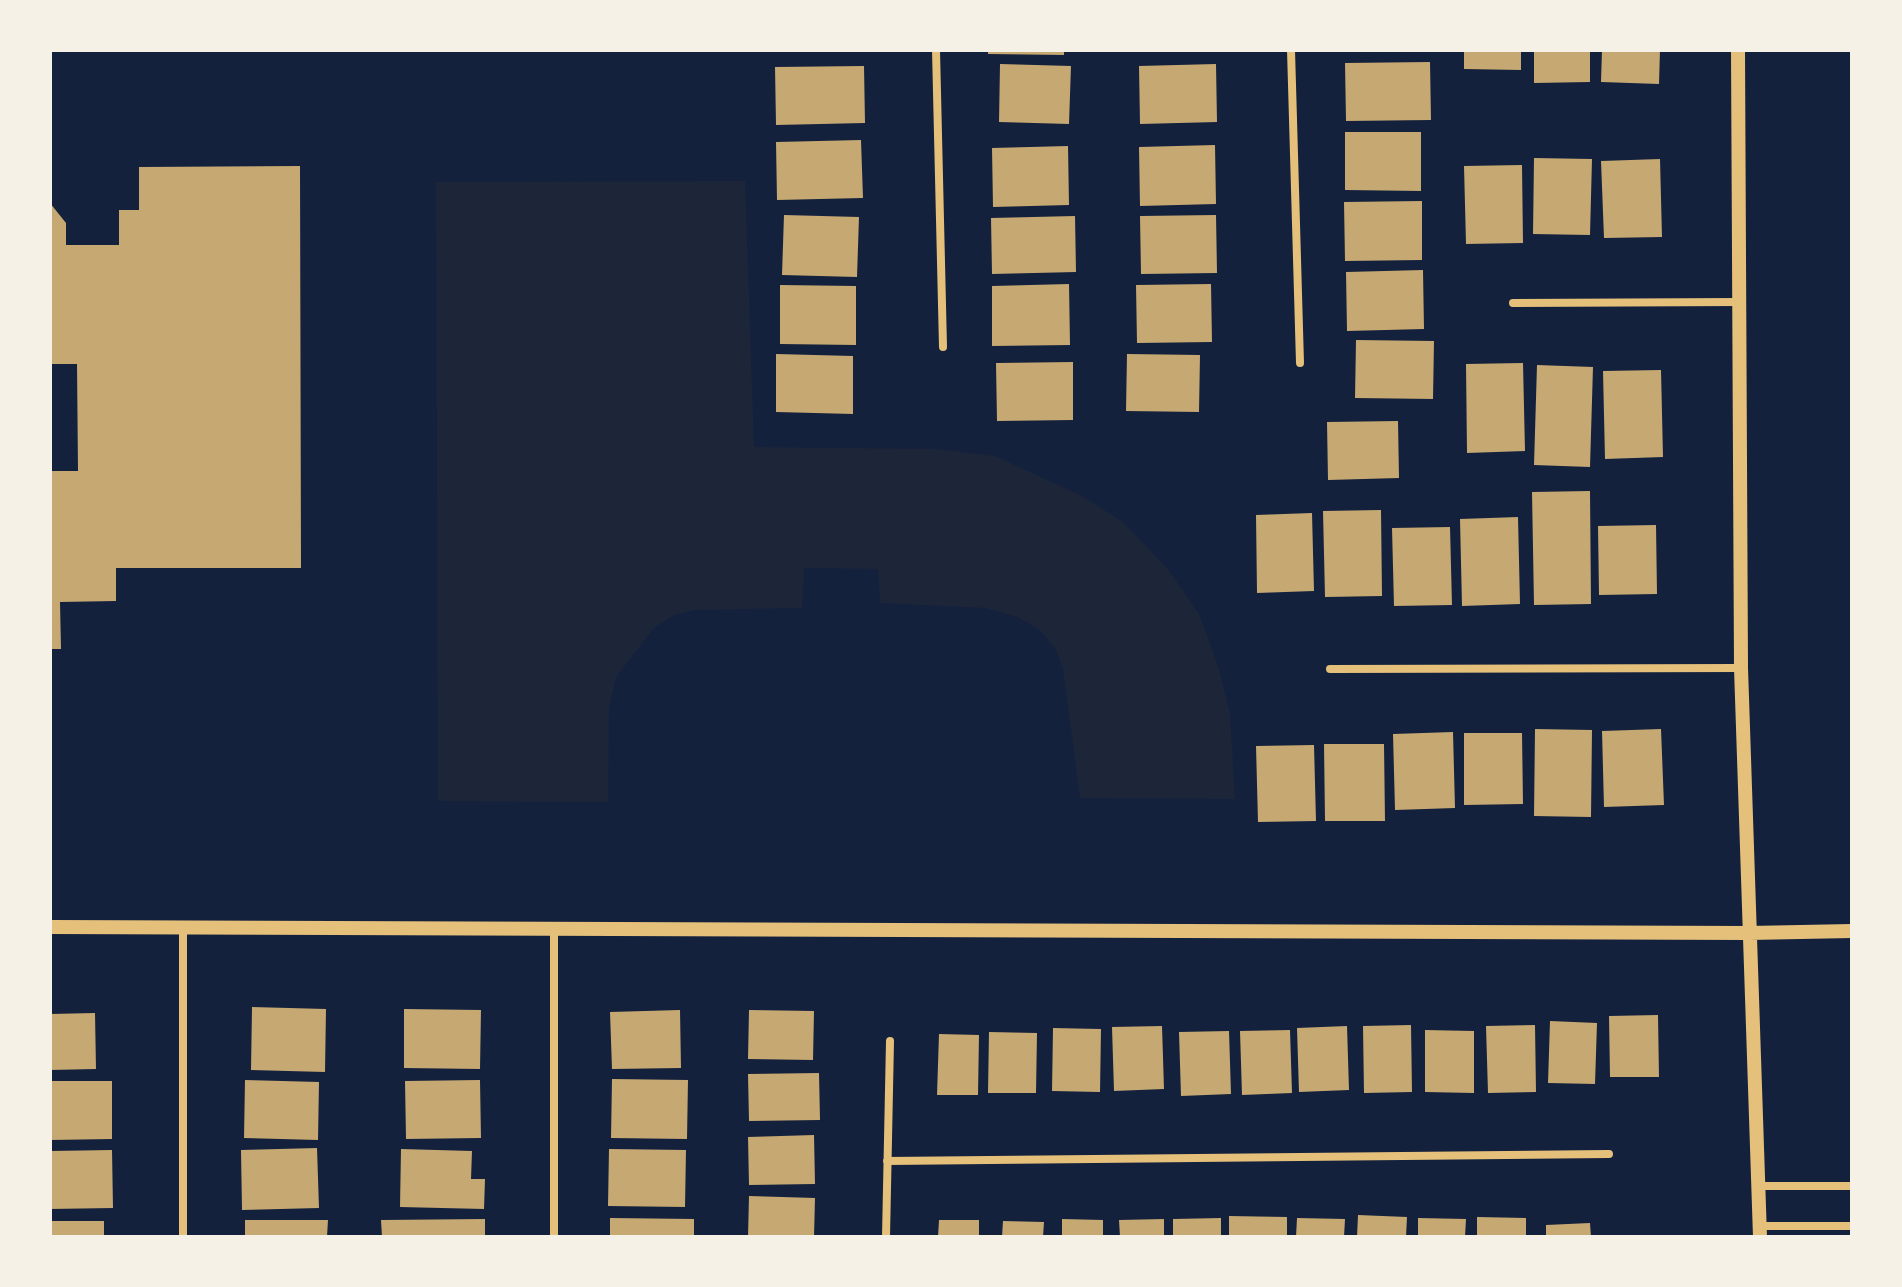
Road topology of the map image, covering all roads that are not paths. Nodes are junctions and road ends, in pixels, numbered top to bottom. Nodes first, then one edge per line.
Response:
1 (936, 50) edge
2 (1291, 50) edge
3 (1738, 50) edge
4 (1740, 302) junction
5 (1513, 303) dead end
6 (943, 347) dead end
7 (1300, 363) dead end
8 (1741, 668) junction
9 (1330, 669) dead end
10 (183, 926) junction
11 (50, 927) edge
12 (554, 929) junction
13 (1852, 931) edge
14 (1749, 933) junction
15 (890, 1041) dead end
16 (1609, 1154) dead end
17 (887, 1161) junction
18 (1758, 1186) junction
19 (1852, 1186) edge
20 (1852, 1226) edge
21 (1760, 1232) edge
22 (183, 1237) edge
23 (554, 1237) edge
24 (886, 1237) edge

1 - 6 street
2 - 7 street
3 - 4 street
4 - 5 street
4 - 8 street
8 - 9 street
8 - 14 street
10 - 11 street
10 - 12 street
10 - 22 street
12 - 14 street
12 - 23 street
13 - 14 street
14 - 18 street
15 - 17 street
16 - 17 street
17 - 24 street
18 - 19 street
18 - 21 street
20 - 21 street

